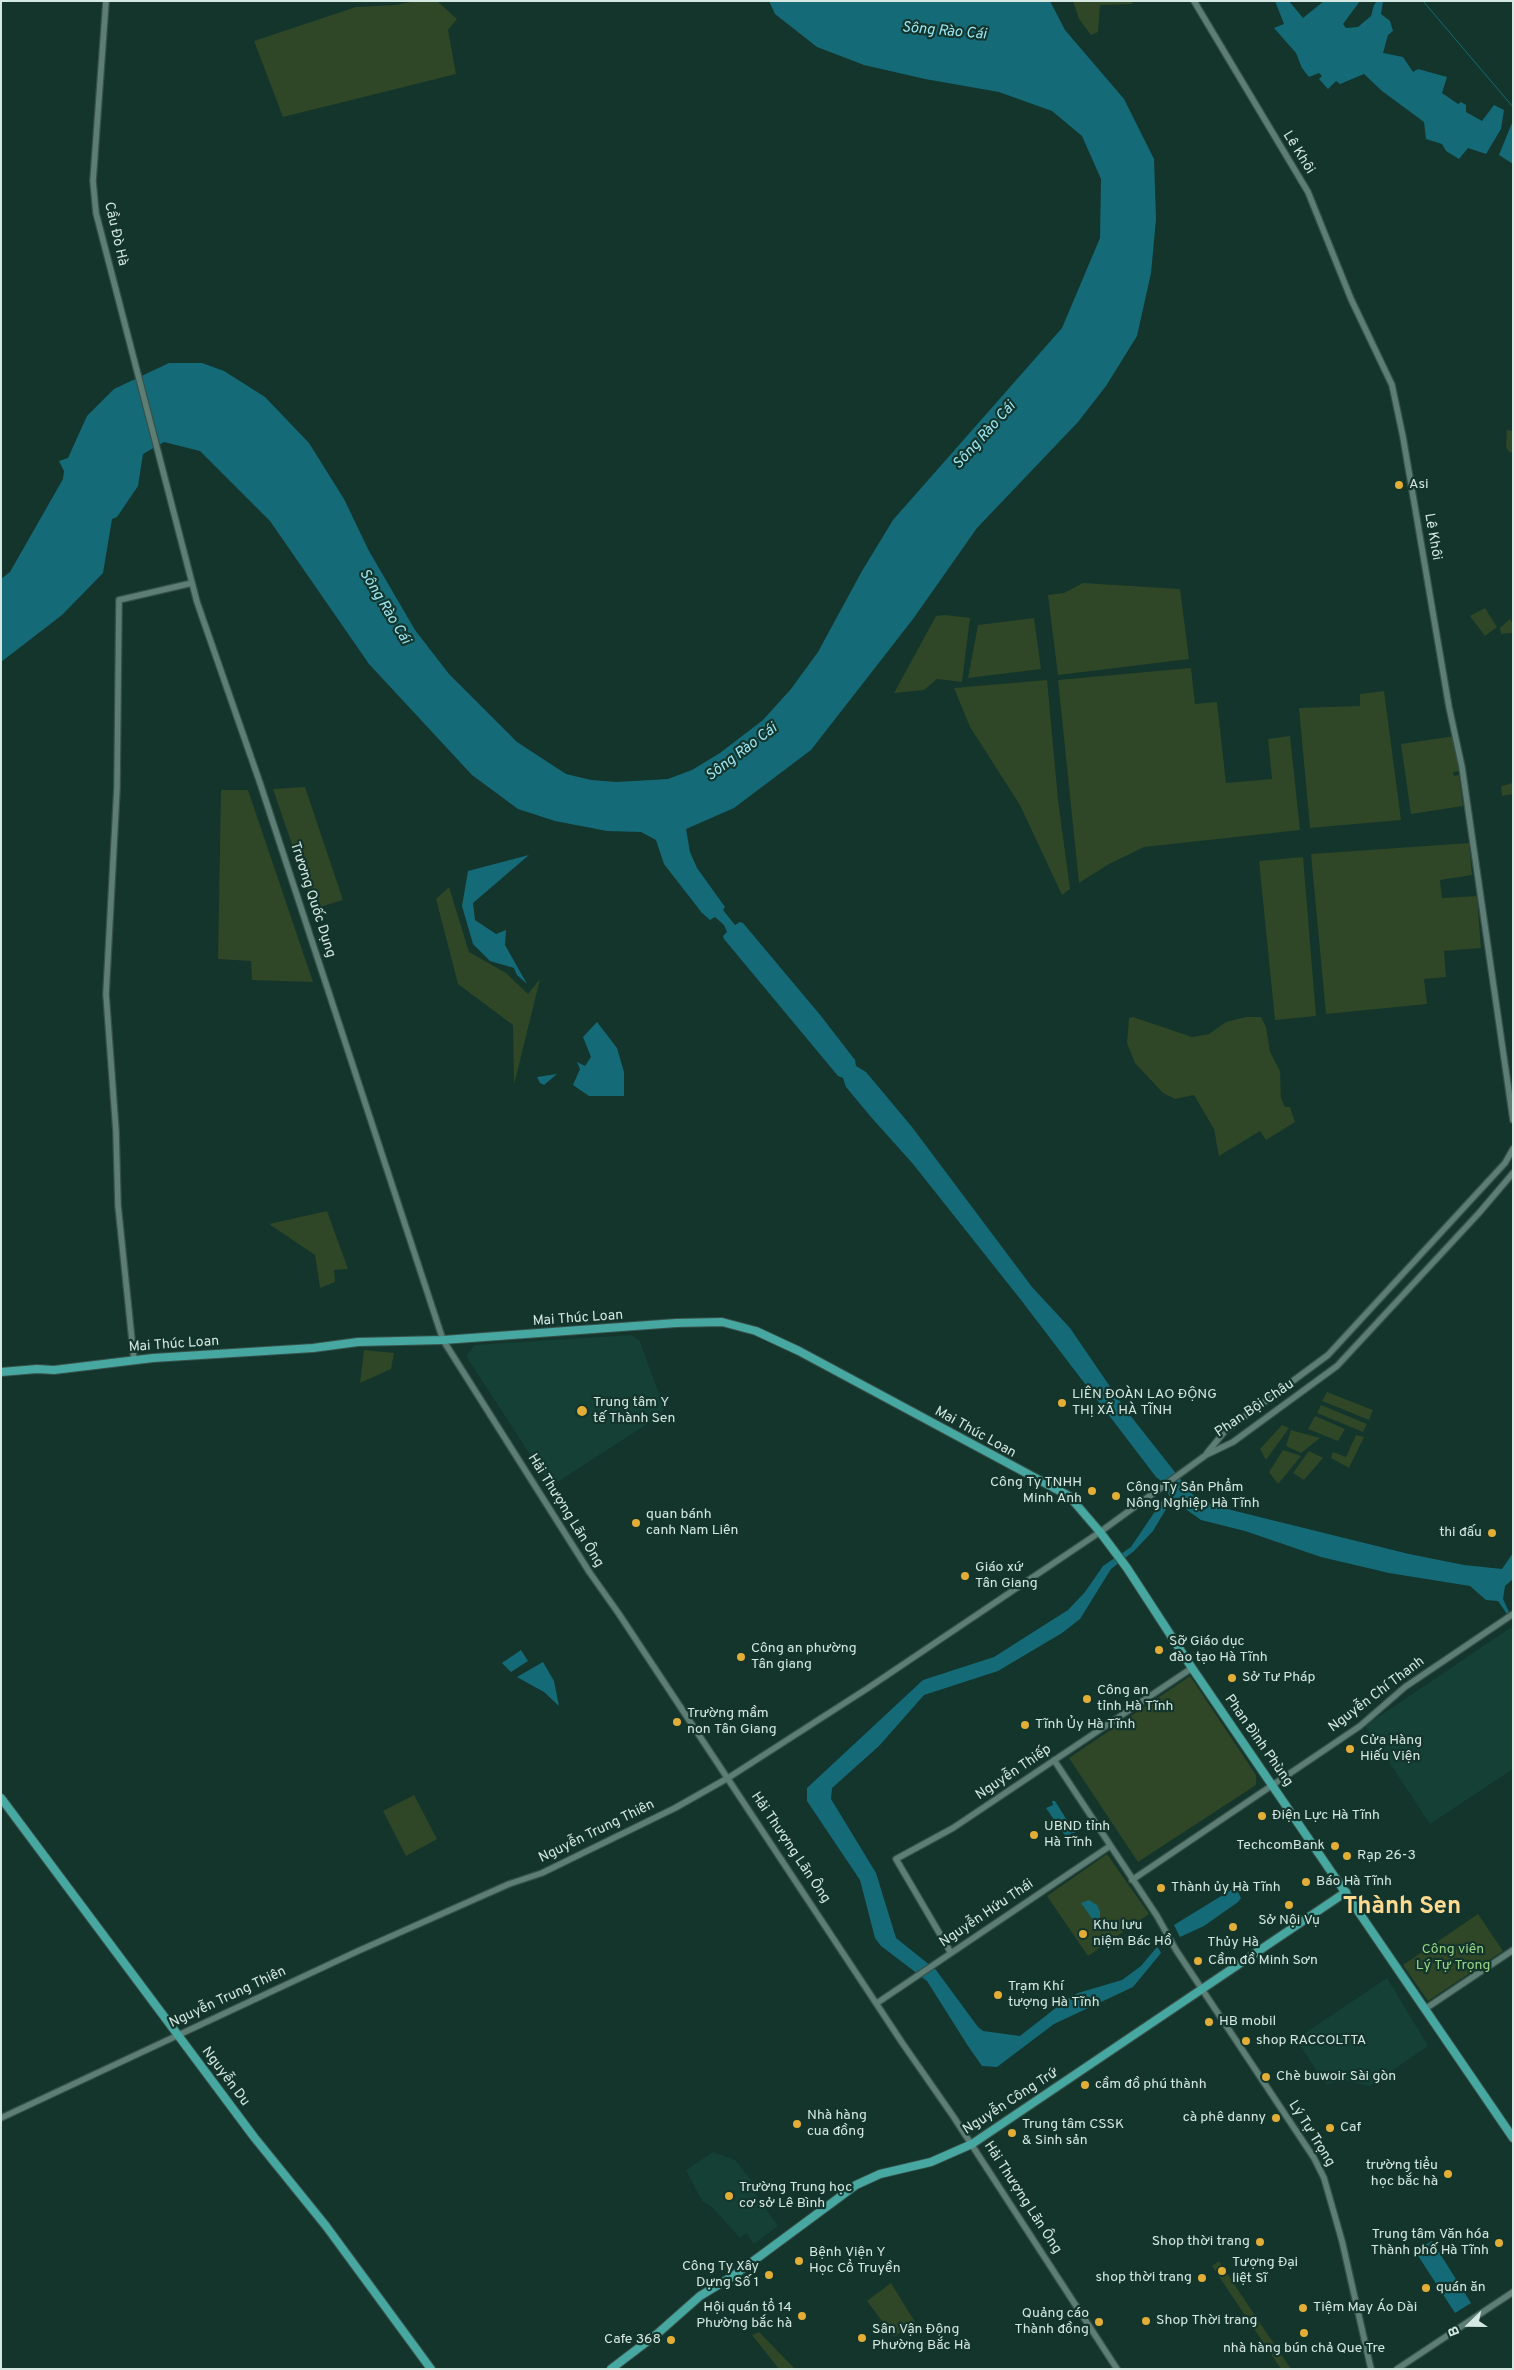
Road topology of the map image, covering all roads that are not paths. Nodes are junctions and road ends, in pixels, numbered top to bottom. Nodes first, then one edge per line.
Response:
1 (106, 1) edge
2 (1194, 1) edge
3 (160, 466) joint
4 (192, 583) junction
5 (1513, 1120) edge
6 (1513, 1149) edge
7 (1513, 1173) edge
8 (444, 1340) junction
9 (134, 1360) junction
10 (1, 1372) edge
11 (1206, 1455) junction
12 (1100, 1532) junction
13 (1513, 1614) edge
14 (1192, 1668) junction
15 (1054, 1760) junction
16 (728, 1778) junction
17 (1273, 1784) junction
18 (1, 1798) edge
19 (1110, 1846) junction
20 (1132, 1880) junction
21 (1346, 1892) junction
22 (1513, 1950) edge
23 (951, 1953) junction
24 (1202, 1989) junction
25 (877, 2002) junction
26 (1425, 2009) junction
27 (178, 2036) junction
28 (1, 2118) edge
29 (1513, 2138) edge
30 (972, 2144) junction
31 (1513, 2292) edge
32 (431, 2369) edge
33 (611, 2369) edge
34 (1117, 2369) edge
35 (1371, 2369) edge
36 (1398, 2369) edge

1 - 3 street, Cầu Đò Hà
2 - 5 street, Lê Khôi
3 - 4 street, Trương Quốc Dụng
4 - 8 street, Trương Quốc Dụng
4 - 9 street
6 - 11 street, Phan Bội Châu
7 - 11 street, Phan Bội Châu
8 - 9 main road, Mai Thúc Loan
8 - 12 main road, Mai Thúc Loan
8 - 16 street, Hải Thượng Lãn Ông
9 - 10 main road, Mai Thúc Loan
11 - 12 street, Nguyễn Trung Thiên
12 - 14 main road, Phan Đình Phùng
12 - 16 street, Nguyễn Trung Thiên
13 - 17 street, Nguyễn Chí Thanh
14 - 15 street, Nguyễn Thiếp
14 - 17 main road, Phan Đình Phùng
15 - 19 street, Lý Tự Trọng
15 - 23 street, Nguyễn Thiếp
16 - 25 street, Hải Thượng Lãn Ông
16 - 27 street, Nguyễn Trung Thiên
17 - 20 street, Nguyễn Chí Thanh
17 - 21 main road, Phan Đình Phùng
18 - 27 main road, Nguyễn Du
19 - 20 street, Lý Tự Trọng
19 - 23 street, Nguyễn Hứu Thái
20 - 24 street, Lý Tự Trọng
21 - 24 main road, Nguyễn Công Trứ
21 - 26 main road, Phan Đình Phùng
22 - 26 street
23 - 25 street, Nguyễn Hứu Thái
24 - 30 main road, Nguyễn Công Trứ
24 - 35 street, Lý Tự Trọng
25 - 30 street, Hải Thượng Lãn Ông
26 - 29 main road, Phan Đình Phùng
27 - 28 street, Nguyễn Trung Thiên
27 - 32 main road, Nguyễn Du
30 - 33 main road, Nguyễn Công Trứ
30 - 34 street, Hải Thượng Lãn Ông
31 - 36 street

